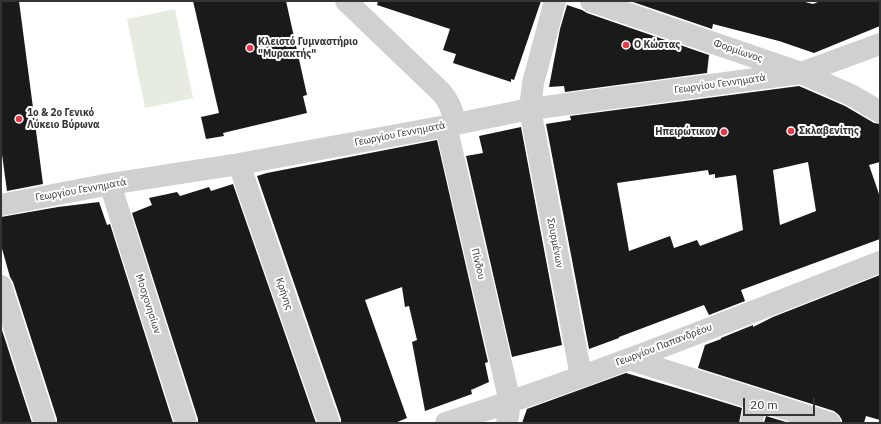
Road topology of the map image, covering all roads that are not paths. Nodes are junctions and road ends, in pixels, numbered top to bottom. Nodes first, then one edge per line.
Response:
1 (346, 1) edge
2 (555, 1) edge
3 (591, 1) edge
4 (880, 44) edge
5 (801, 73) junction
6 (530, 109) junction
7 (880, 112) edge
8 (450, 125) junction
9 (239, 164) junction
10 (110, 184) junction
11 (1, 205) edge
12 (880, 262) edge
13 (1, 286) edge
14 (629, 359) junction
15 (581, 376) junction
16 (757, 400) junction
17 (508, 413) edge
18 (45, 423) edge
19 (186, 423) edge
20 (329, 423) edge
21 (446, 423) edge
22 (751, 423) edge
23 (830, 423) edge

1 - 8 street, Πίνδου
2 - 6 street, Σουρμένων
3 - 5 street, Φορμίωνος
4 - 5 street, Γεωργίου Γεννηματά
5 - 6 street, Γεωργίου Γεννηματά
5 - 7 street, Φορμίωνος
6 - 8 street, Γεωργίου Γεννηματά
6 - 15 street, Σουρμένων
8 - 9 street, Γεωργίου Γεννηματά
8 - 17 street, Πίνδου
9 - 10 street, Γεωργίου Γεννηματά
9 - 20 street, Κρήνης
10 - 11 street, Γεωργίου Γεννηματά
10 - 19 street, Μοσχονησίων
12 - 14 street, Γεωργίου Παπανδρέου
13 - 18 street
14 - 15 street, Γεωργίου Παπανδρέου
14 - 16 street
15 - 17 street, Γεωργίου Παπανδρέου
16 - 22 street
16 - 23 street
17 - 21 street, Γεωργίου Παπανδρέου

